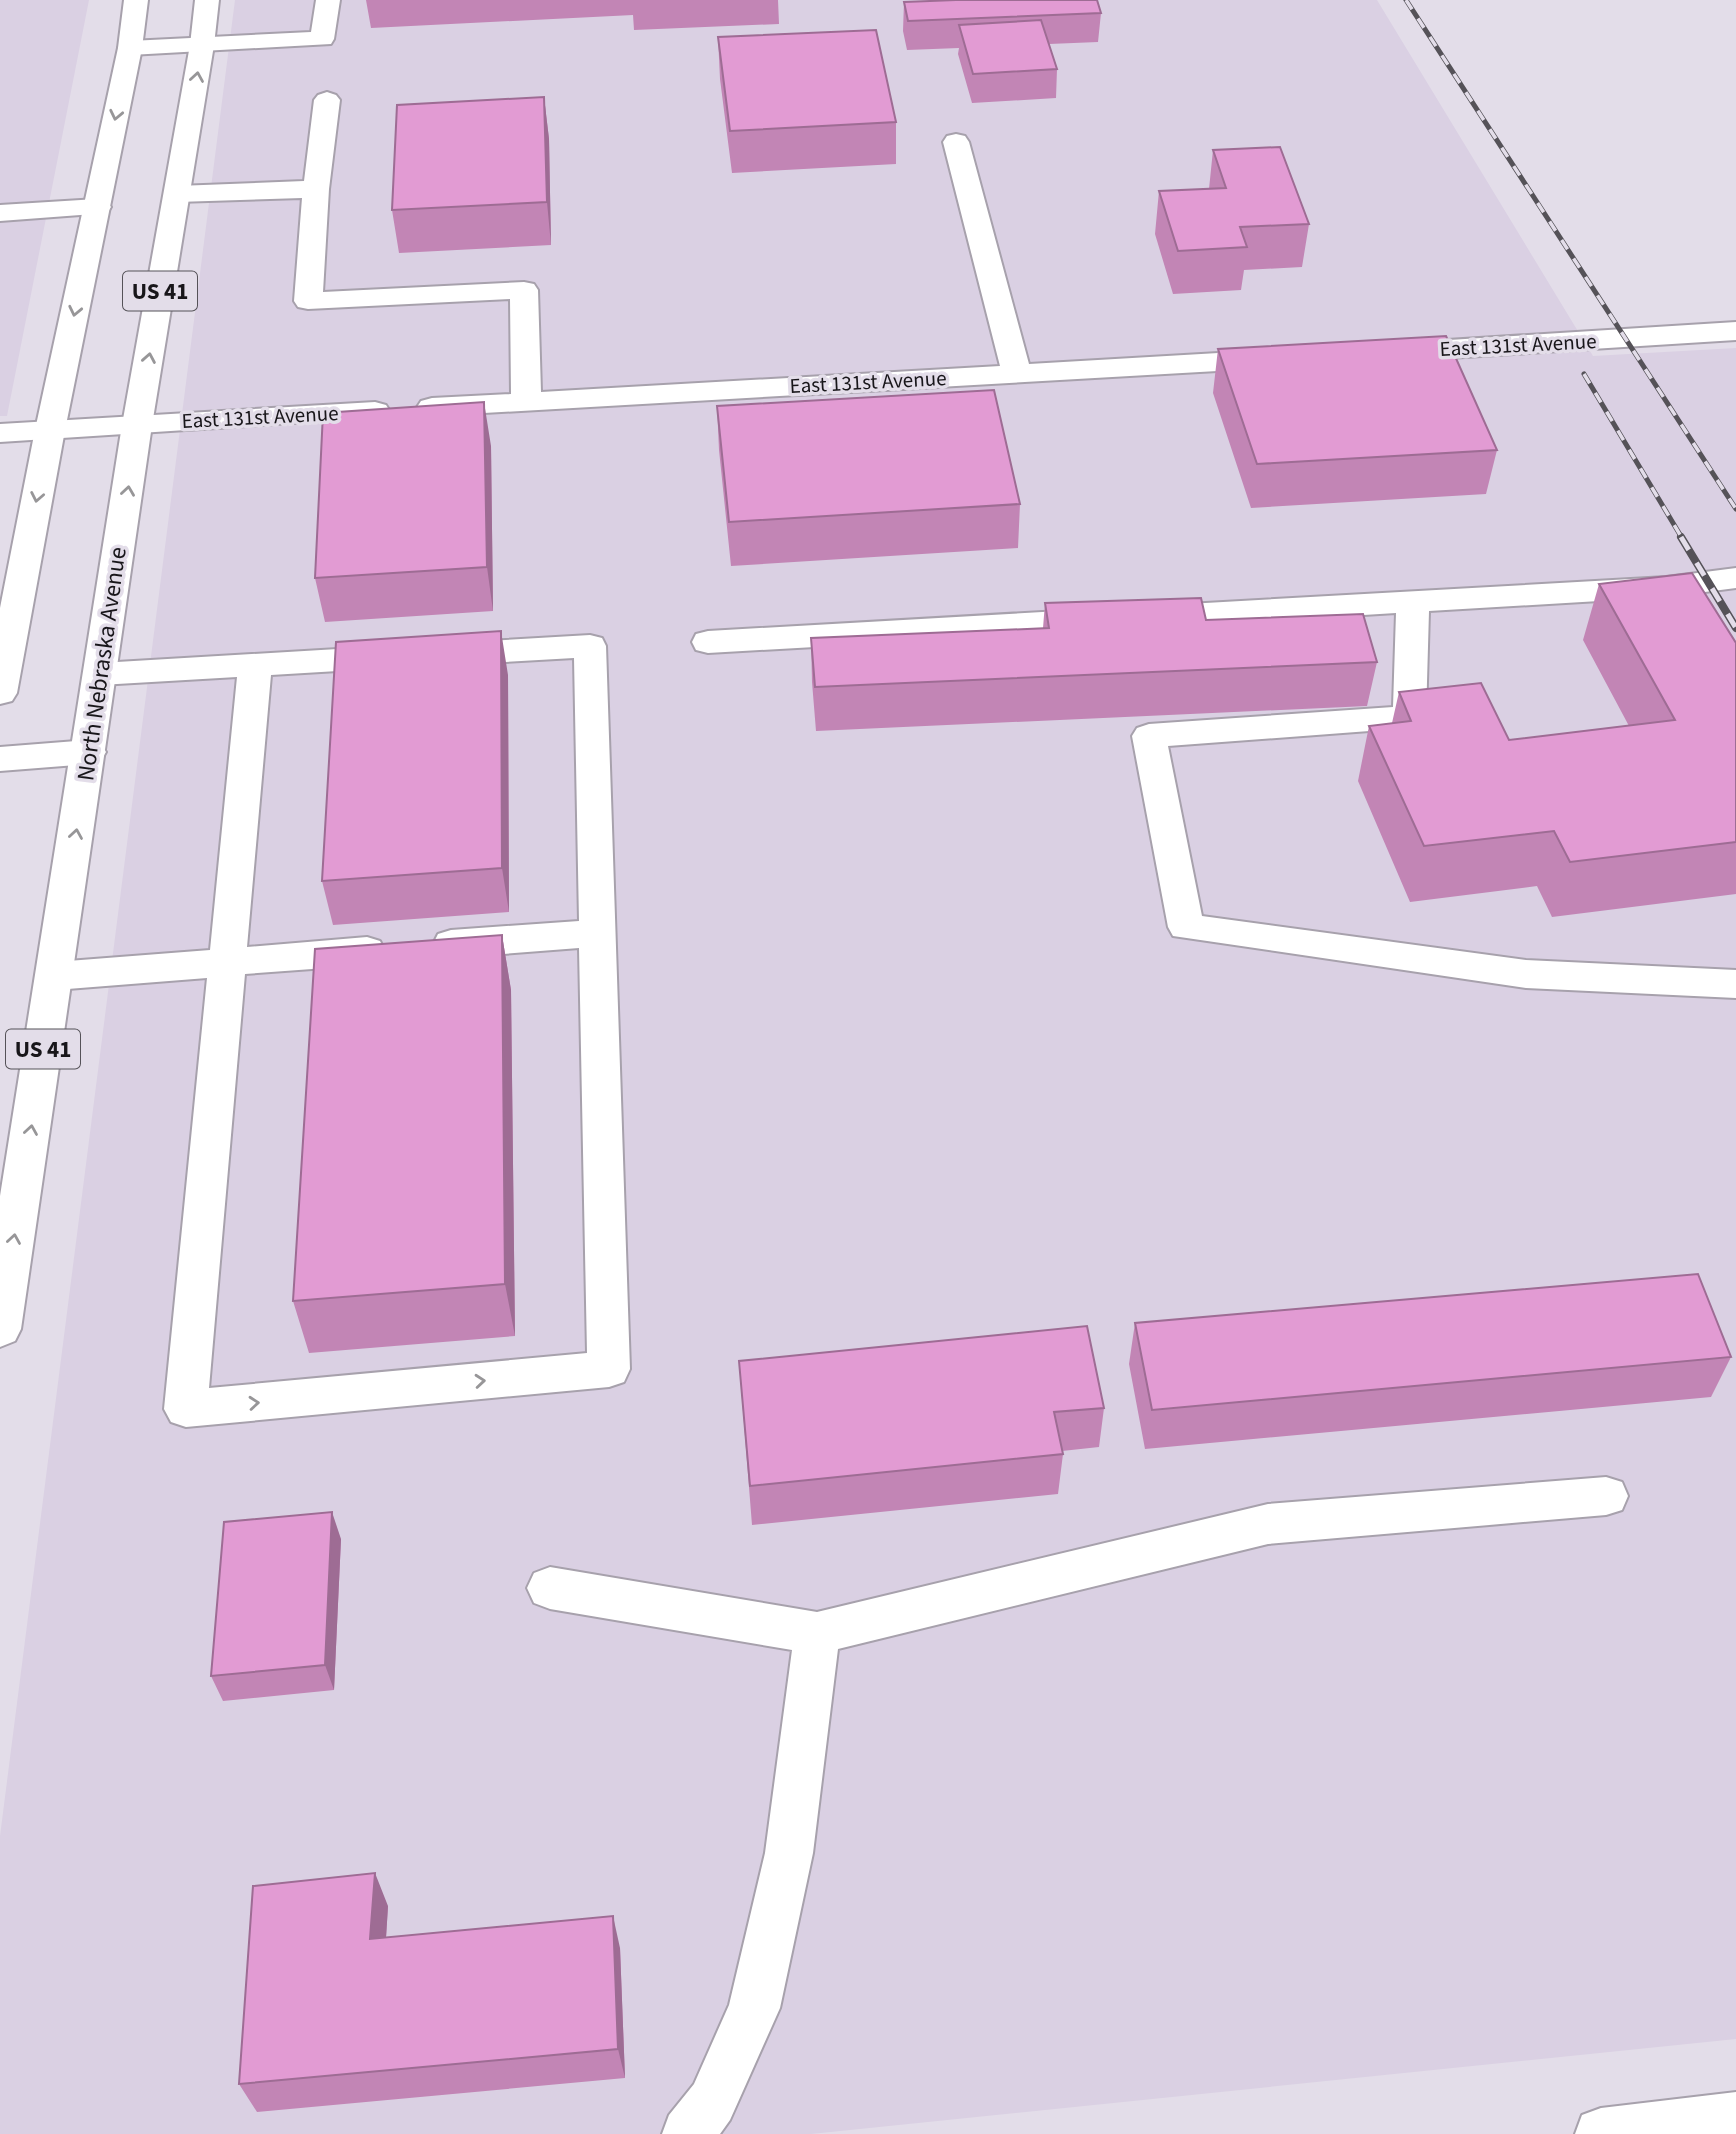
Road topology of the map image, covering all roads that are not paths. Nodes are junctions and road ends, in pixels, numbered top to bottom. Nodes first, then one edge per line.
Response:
1 (136, 0) edge
2 (207, 0) edge
3 (328, 0) edge
4 (202, 45) junction
5 (130, 48) junction
6 (327, 100) dead end
7 (956, 142) dead end
8 (316, 189) junction
9 (177, 194) junction
10 (97, 207) junction
11 (0, 213) edge
12 (1736, 331) edge
13 (1375, 353) edge
14 (1292, 358) edge
15 (1017, 374) junction
16 (526, 401) junction
17 (137, 425) junction
18 (50, 430) junction
19 (0, 433) edge
20 (1736, 578) edge
21 (1413, 602) junction
22 (708, 642) dead end
23 (256, 665) junction
24 (100, 674) junction
25 (0, 693) edge
26 (89, 752) junction
27 (0, 759) edge
28 (597, 933) junction
29 (228, 962) junction
30 (55, 976) junction
31 (1736, 985) edge
32 (10, 1198) edge
33 (0, 1329) edge
34 (1606, 1496) dead end
35 (550, 1588) dead end
36 (817, 1633) junction
37 (1736, 2118) edge
38 (688, 2134) edge
39 (1601, 2134) edge

1 - 5 main road
2 - 4 main road, North Nebraska Avenue / US 41
3 - 4 main road
4 - 5 main road
9 -> 4 main road, North Nebraska Avenue / US 41
5 -> 10 main road
6 - 8 main road
7 - 15 main road
8 - 9 main road
8 - 16 main road
17 -> 9 main road, North Nebraska Avenue / US 41
10 - 11 main road
10 -> 18 main road
12 - 13 main road, East 131st Avenue
14 - 15 main road, East 131st Avenue
15 - 16 main road, East 131st Avenue
16 - 17 main road, East 131st Avenue
17 - 18 main road, East 131st Avenue
24 -> 17 main road, North Nebraska Avenue / US 41
18 - 19 main road, East 131st Avenue
18 -> 25 main road
20 - 21 main road
21 - 22 main road
21 - 31 main road
23 - 24 main road
23 - 28 main road
23 - 29 main road
24 - 26 main road, North Nebraska Avenue / US 41
26 - 27 main road
30 -> 26 main road, North Nebraska Avenue / US 41
28 - 29 main road
29 -> 28 main road
29 - 30 main road
32 -> 30 main road, North Nebraska Avenue / US 41
33 -> 32 main road, North Nebraska Avenue / US 41
34 - 36 main road
35 - 36 main road
36 - 38 main road
37 - 39 main road

